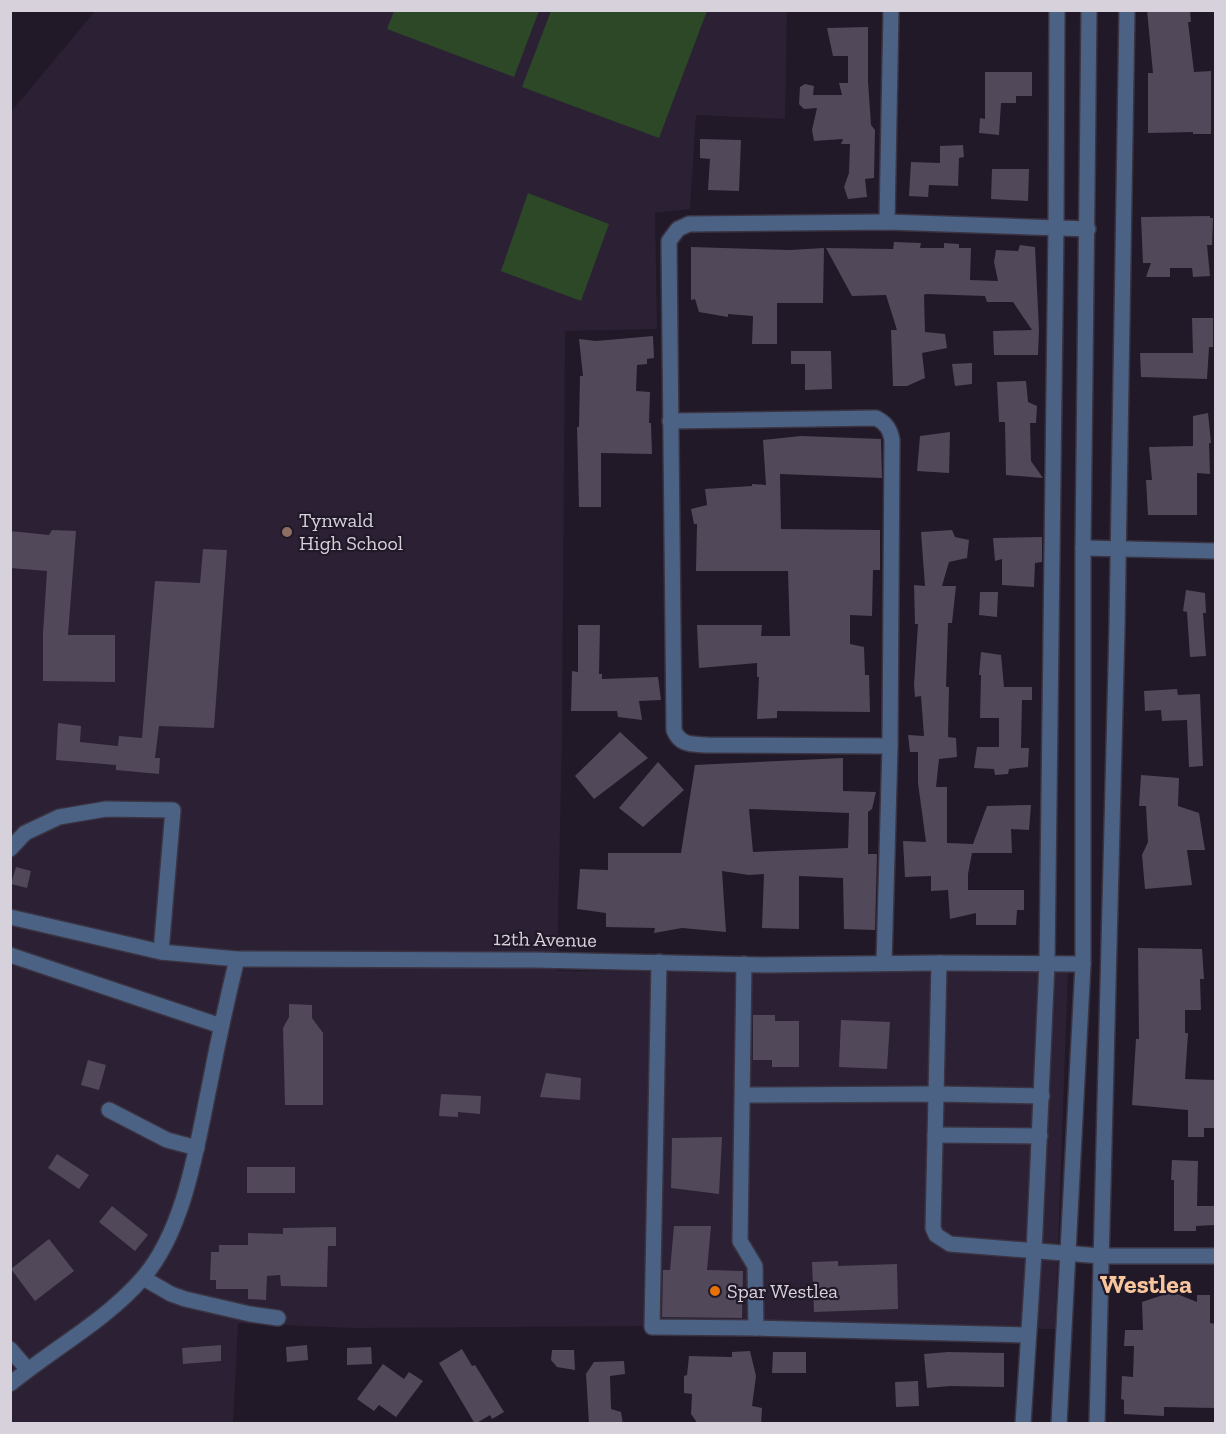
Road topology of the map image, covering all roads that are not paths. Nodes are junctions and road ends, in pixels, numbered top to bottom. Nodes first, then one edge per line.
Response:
1 (891, 10) edge
2 (1057, 10) edge
3 (1089, 10) edge
4 (1126, 10) edge
5 (887, 222) junction
6 (1056, 228) junction
7 (1088, 229) junction
8 (670, 421) junction
9 (1083, 548) junction
10 (1118, 549) junction
11 (1215, 550) edge
12 (890, 746) junction
13 (10, 849) edge
14 (10, 917) edge
15 (161, 952) junction
16 (10, 956) edge
17 (237, 958) junction
18 (659, 962) junction
19 (884, 963) junction
20 (939, 963) junction
21 (1047, 963) junction
22 (744, 964) junction
23 (1083, 964) junction
24 (221, 1026) junction
25 (936, 1094) junction
26 (743, 1095) junction
27 (1042, 1096) junction
28 (109, 1110) dead end
29 (935, 1135) junction
30 (1040, 1136) junction
31 (197, 1148) junction
32 (1034, 1252) junction
33 (1067, 1253) junction
34 (1101, 1256) junction
35 (1215, 1256) edge
36 (143, 1278) junction
37 (278, 1318) dead end
38 (756, 1328) junction
39 (1028, 1335) junction
40 (10, 1349) edge
41 (28, 1370) junction
42 (10, 1384) edge
43 (1023, 1424) edge
44 (1059, 1424) edge
45 (1097, 1424) edge

1 - 5 street
2 - 6 street
3 - 7 street
4 - 10 street
5 - 6 street
5 - 8 street
6 - 7 street
6 - 21 street
7 - 9 street
8 - 12 street
8 - 12 street
9 - 10 street
9 - 23 street
10 - 11 street
10 - 34 street
12 - 19 street
13 - 15 street
14 - 15 street, 12th Avenue
15 - 17 street, 12th Avenue
16 - 24 street
17 - 18 street, 12th Avenue
17 - 24 street
18 - 22 street, 12th Avenue
18 - 38 street
19 - 20 street, 12th Avenue
19 - 22 street, 12th Avenue
20 - 21 street, 12th Avenue
20 - 25 street
21 - 23 street, 12th Avenue
21 - 27 street
22 - 26 street
23 - 33 street
24 - 31 street
25 - 26 street
25 - 27 street
25 - 29 street
26 - 38 street
27 - 30 street
28 - 31 street
29 - 30 street
29 - 32 street
30 - 32 street
31 - 36 street
32 - 33 street
32 - 39 street
33 - 34 street
33 - 44 street
34 - 35 street
34 - 45 street
36 - 37 street
36 - 41 street
38 - 39 street
39 - 43 street
40 - 41 street
41 - 42 street

